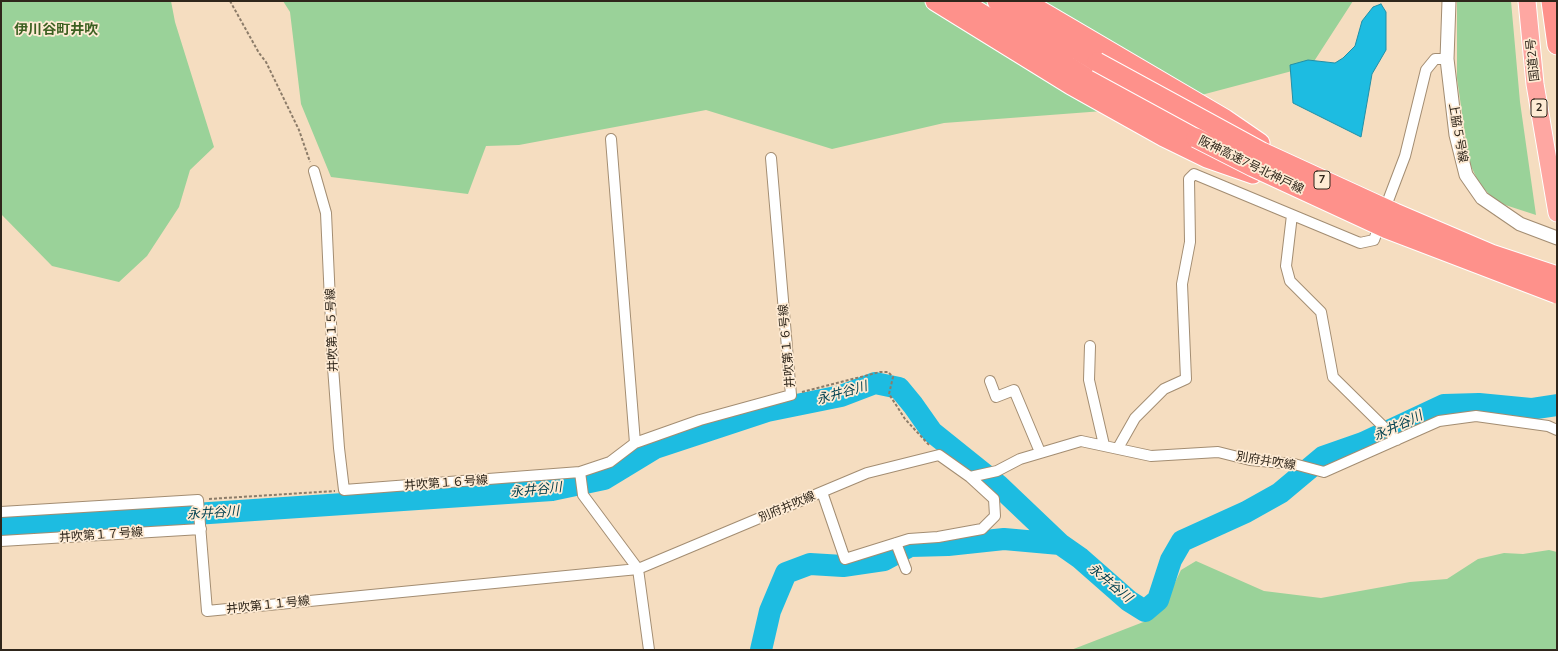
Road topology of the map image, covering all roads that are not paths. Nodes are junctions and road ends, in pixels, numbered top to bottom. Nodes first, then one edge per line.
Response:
1 (935, 1) edge
2 (961, 1) edge
3 (997, 1) edge
4 (1024, 1) edge
5 (1449, 1) edge
6 (1527, 1) edge
7 (1551, 1) edge
8 (1557, 45) edge
9 (1447, 59) junction
10 (611, 139) dead end
11 (771, 158) dead end
12 (314, 171) road end
13 (1386, 206) dead end
14 (1292, 214) junction
15 (1557, 214) edge
16 (1380, 222) dead end
17 (1557, 238) edge
18 (1557, 276) edge
19 (1557, 281) edge
20 (1557, 290) edge
21 (1557, 294) edge
22 (1090, 346) dead end
23 (990, 381) dead end
24 (1557, 430) edge
25 (1395, 438) junction
26 (634, 443) junction
27 (1104, 445) junction
28 (1118, 448) junction
29 (1040, 452) junction
30 (580, 475) junction
31 (970, 477) junction
32 (344, 490) joint
33 (822, 492) junction
34 (1, 512) edge
35 (200, 526) junction
36 (1, 542) edge
37 (899, 549) junction
38 (638, 569) junction
39 (906, 569) dead end
40 (649, 650) edge

1 - 20 highway
2 - 21 highway, 阪神高速7号北神戸線 / 7, bridge
3 - 18 highway, 阪神高速7号北神戸線 / 7, bridge
4 - 19 highway
5 - 9 street, 上脇５号線
6 - 15 highway, 国道2号 / 2
7 - 8 highway
9 - 13 street
9 - 17 street, 上脇５号線
10 - 26 street
11 - 26 street, 井吹第１６号線
12 - 32 street, 井吹第１５号線
14 - 16 street
14 - 25 street
14 - 28 street
22 - 27 street
23 - 29 street
24 - 25 street, 別府井吹線
25 - 28 street, 別府井吹線
26 - 30 street, 井吹第１６号線
27 - 28 street, 別府井吹線
27 - 29 street, 別府井吹線
29 - 31 street, 別府井吹線
30 - 32 street, 井吹第１６号線
30 - 38 street
31 - 33 street, 別府井吹線
31 - 37 street
33 - 37 street
33 - 38 street, 別府井吹線
34 - 35 street, 井吹第１１号線
35 - 36 street, 井吹第１７号線
35 - 38 street, 井吹第１１号線
37 - 39 street
38 - 40 street

